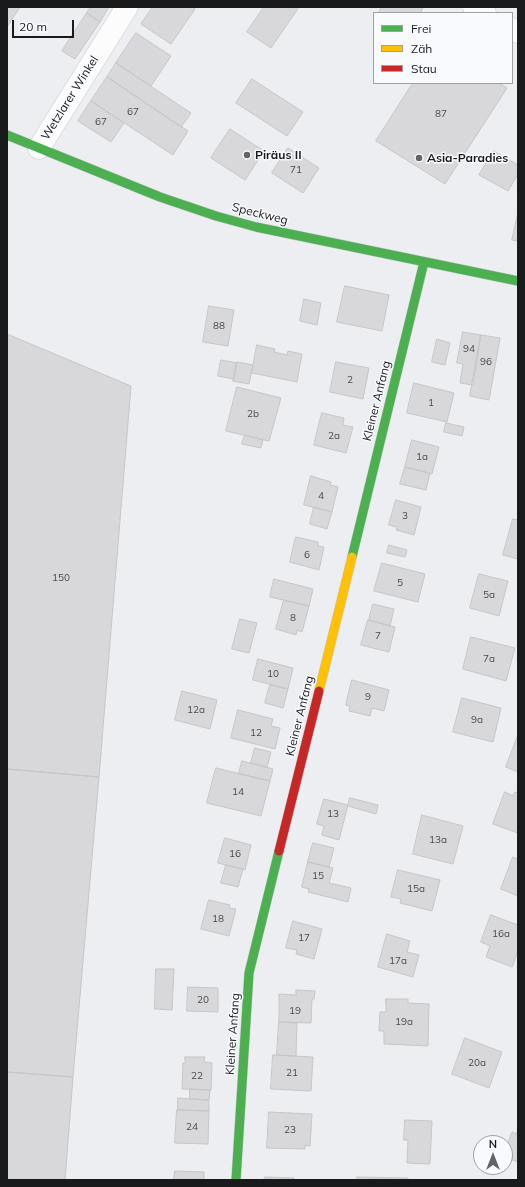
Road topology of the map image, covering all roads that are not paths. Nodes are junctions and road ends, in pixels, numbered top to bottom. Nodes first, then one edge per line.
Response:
1 (127, 7) edge
2 (474, 7) edge
3 (483, 12) edge
4 (7, 135) edge
5 (39, 148) junction
6 (424, 262) junction
7 (518, 281) edge
8 (236, 1180) edge

1 - 5 street, Wetzlarer Winkel
2 - 3 street
4 - 5 street, Speckweg
5 - 6 street, Speckweg
6 - 7 street, Speckweg
6 - 8 street, Kleiner Anfang

